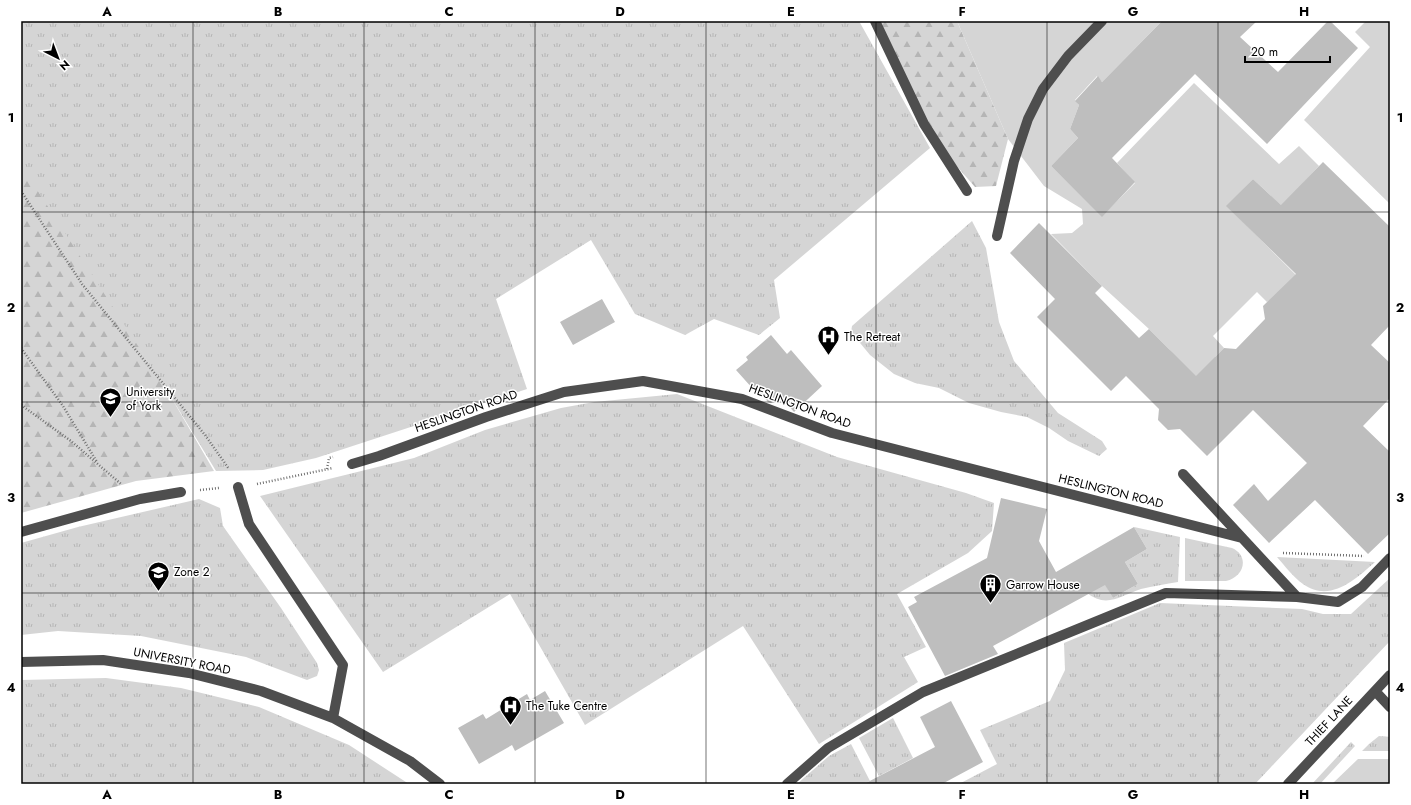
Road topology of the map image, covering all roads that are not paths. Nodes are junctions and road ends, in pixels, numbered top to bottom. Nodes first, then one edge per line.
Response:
1 (875, 21) edge
2 (1102, 21) edge
3 (967, 191) dead end
4 (997, 236) dead end
5 (352, 464) dead end
6 (1183, 474) dead end
7 (238, 488) road end
8 (181, 492) road end
9 (21, 532) edge
10 (1242, 538) junction
11 (1390, 558) edge
12 (1297, 597) junction
13 (21, 662) edge
14 (1390, 675) edge
15 (1375, 690) junction
16 (1390, 707) edge
17 (333, 718) junction
18 (440, 784) edge
19 (787, 784) edge
20 (1288, 784) edge

1 - 3 street
2 - 4 street
5 - 10 street, HESLINGTON ROAD
6 - 10 street
7 - 17 street
8 - 9 street
10 - 12 street
11 - 12 street
12 - 19 street
13 - 17 street, UNIVERSITY ROAD
14 - 15 street, THIEF LANE
15 - 16 street
15 - 20 street, THIEF LANE
17 - 18 street, UNIVERSITY ROAD

